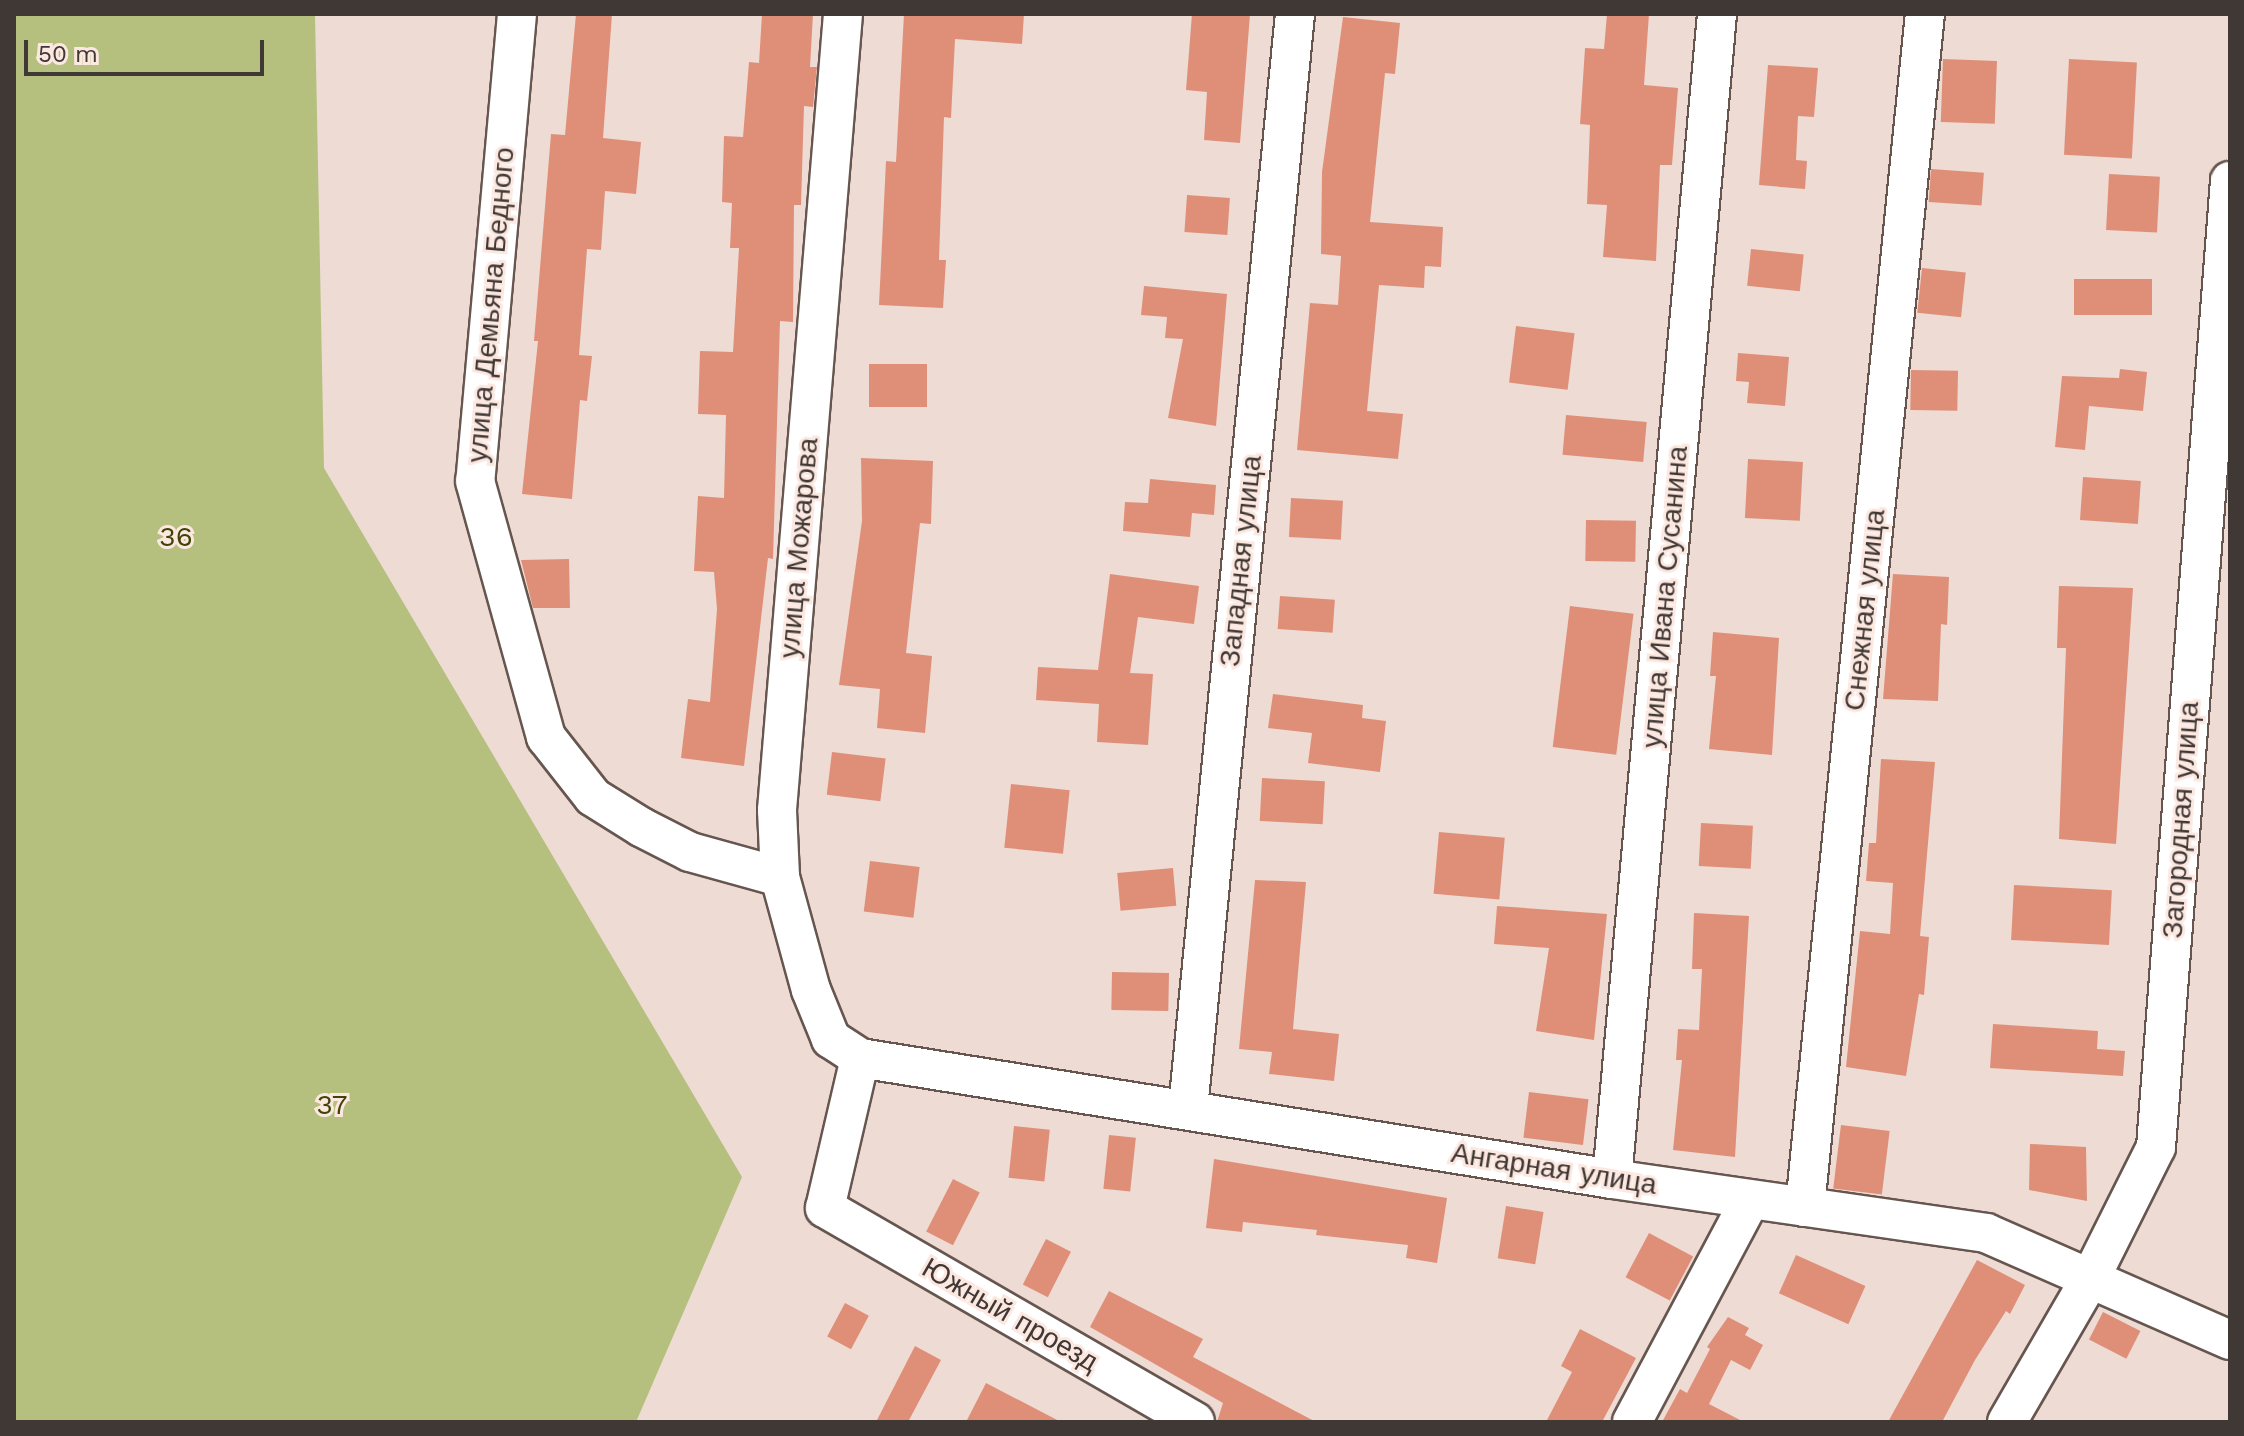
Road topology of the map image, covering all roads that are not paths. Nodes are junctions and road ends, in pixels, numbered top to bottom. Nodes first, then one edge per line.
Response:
1 (517, 14) edge
2 (843, 14) edge
3 (1295, 14) edge
4 (1717, 14) edge
5 (1925, 14) edge
6 (2230, 181) edge
7 (780, 877) junction
8 (860, 1058) junction
9 (1188, 1109) junction
10 (1612, 1179) junction
11 (1750, 1200) junction
12 (1805, 1207) junction
13 (2091, 1277) junction
14 (2230, 1340) edge
15 (1195, 1422) edge
16 (1632, 1422) edge
17 (2007, 1422) edge

1 - 7 street, улица Демьяна Бедного
2 - 7 street, улица Можарова
3 - 9 street, Западная улица
4 - 10 street, улица Ивана Сусанина
5 - 12 street, Снежная улица
6 - 13 street, Загородная улица
7 - 8 street, улица Можарова
8 - 9 street, Ангарная улица
8 - 15 street, Южный проезд
9 - 10 street, Ангарная улица
10 - 11 street, Ангарная улица
11 - 12 street, Ангарная улица
11 - 16 street
12 - 13 street, Ангарная улица
13 - 14 street, Ангарная улица
13 - 17 street, Загородная улица

